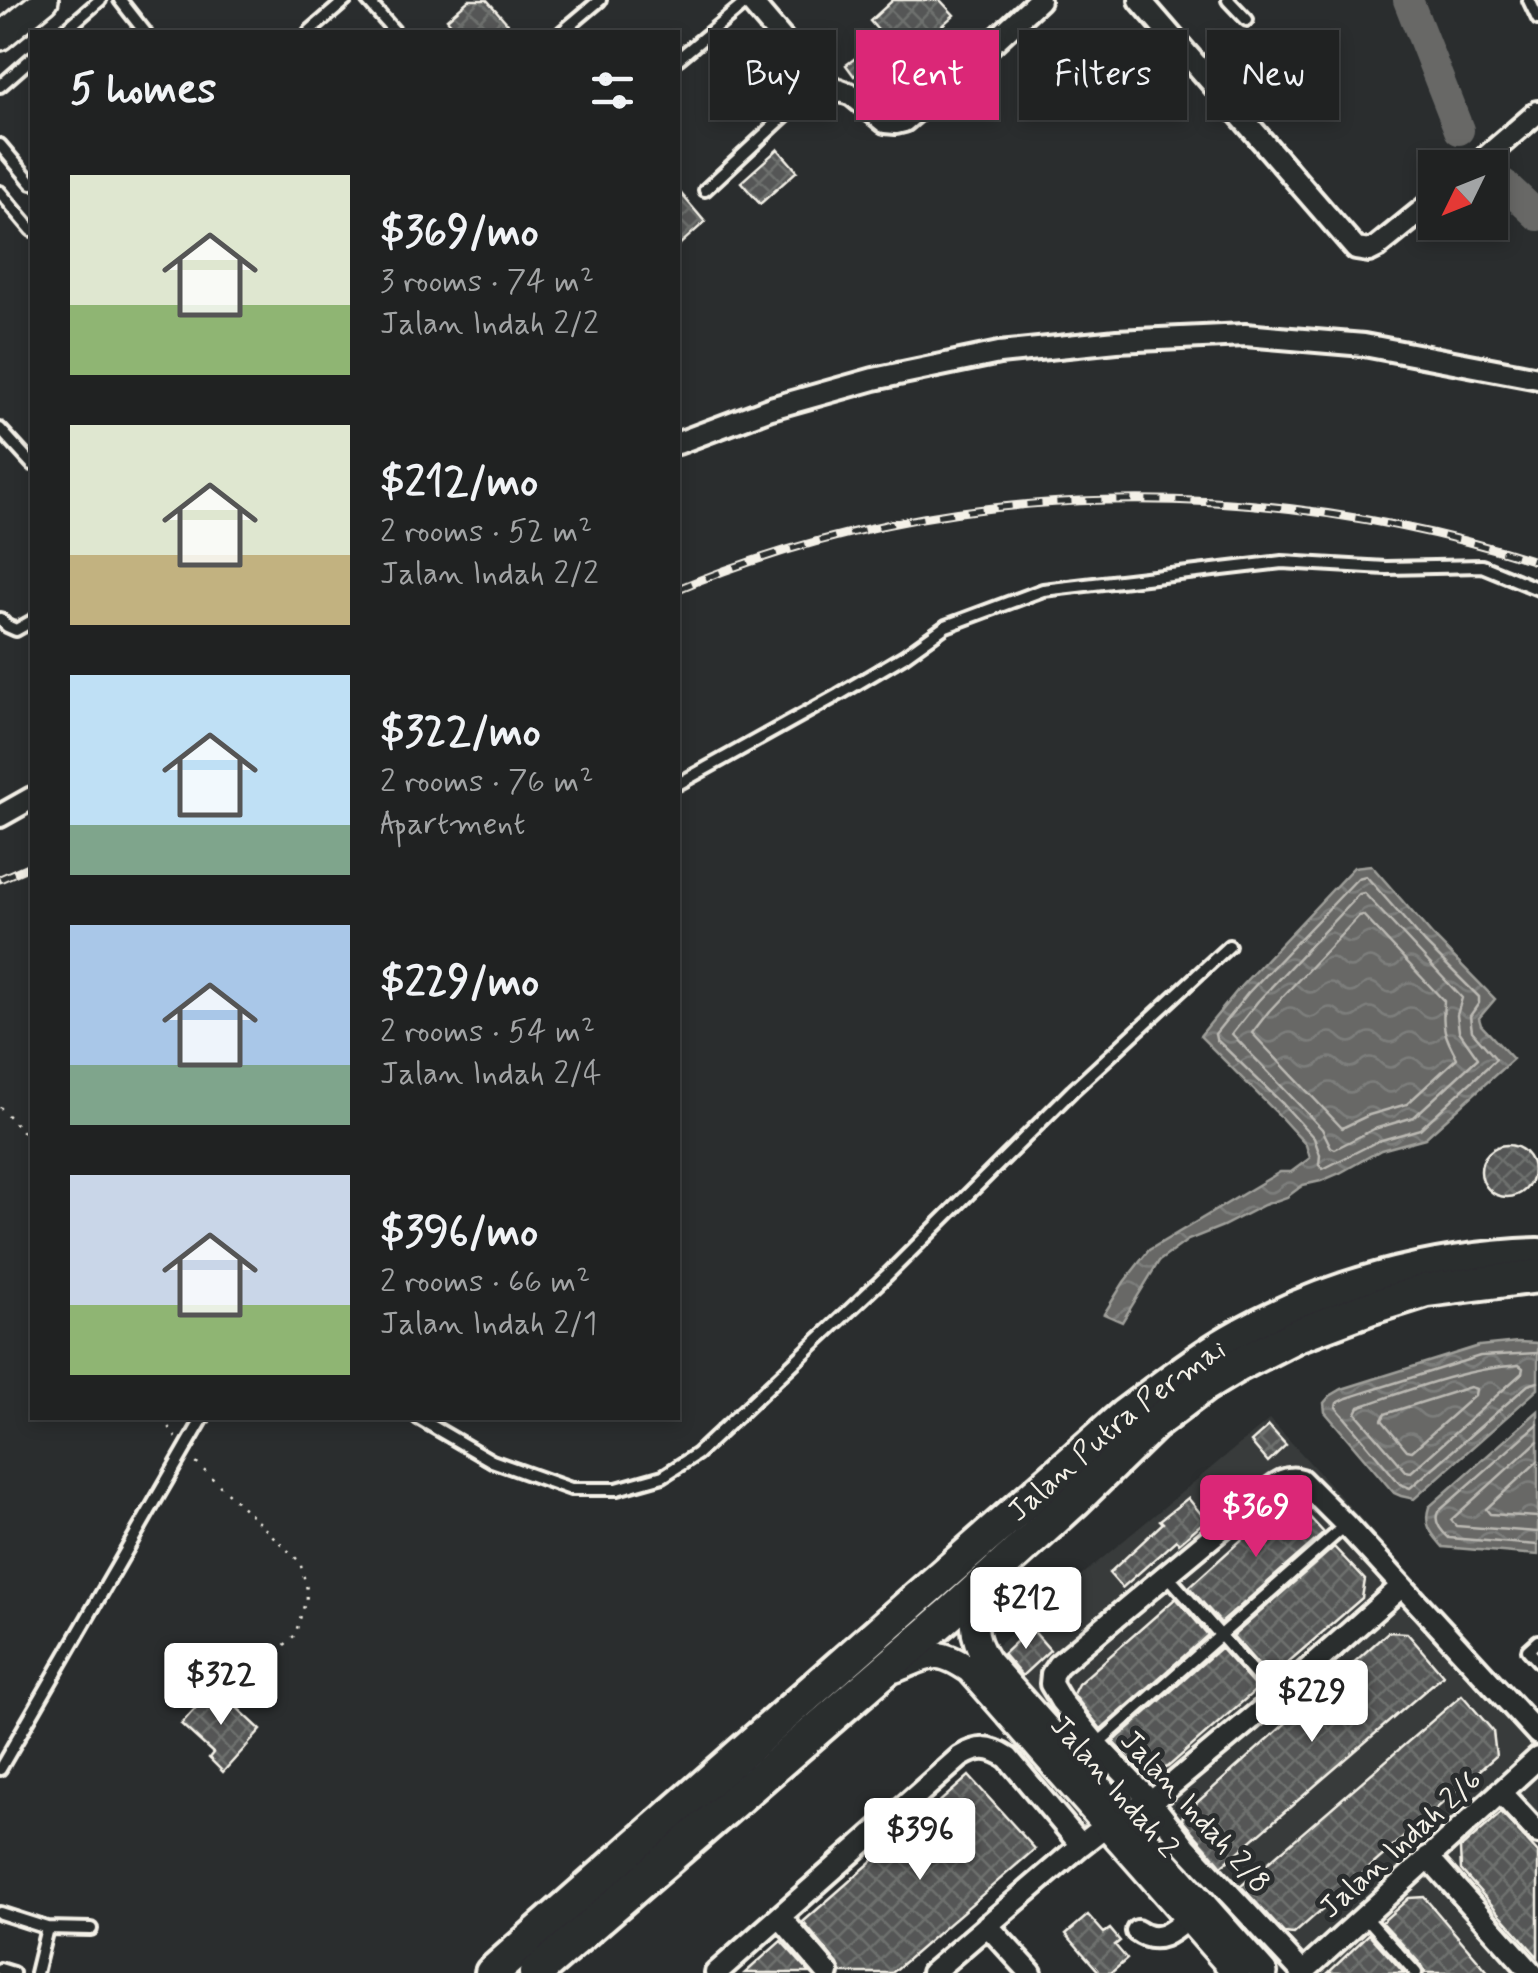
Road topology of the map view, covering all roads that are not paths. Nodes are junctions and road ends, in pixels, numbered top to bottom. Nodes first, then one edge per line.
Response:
1 (45, 0) edge
2 (100, 0) edge
3 (120, 0) edge
4 (346, 0) edge
5 (366, 0) edge
6 (600, 0) edge
7 (749, 0) edge
8 (1039, 0) edge
9 (1140, 0) edge
10 (1228, 0) edge
11 (1529, 0) edge
12 (1538, 19) edge
13 (1247, 20) dead end
14 (64, 30) edge
15 (143, 30) edge
16 (311, 30) edge
17 (394, 30) edge
18 (564, 30) edge
19 (775, 30) edge
20 (0, 36) edge
21 (680, 58) edge
22 (30, 60) edge
23 (0, 86) edge
24 (836, 89) edge
25 (1538, 112) edge
26 (778, 120) edge
27 (0, 144) edge
28 (1494, 150) edge
29 (30, 181) edge
30 (705, 190) dead end
31 (0, 192) edge
32 (1418, 214) edge
33 (30, 228) edge
34 (1538, 378) edge
35 (0, 429) edge
36 (680, 442) edge
37 (30, 462) edge
38 (1538, 589) edge
39 (0, 619) edge
40 (30, 622) edge
41 (680, 783) edge
42 (30, 799) edge
43 (0, 816) edge
44 (1229, 946) dead end
45 (1538, 1255) edge
46 (1538, 1276) edge
47 (202, 1420) edge
48 (421, 1420) edge
49 (1346, 1525) junction
50 (1167, 1575) junction
51 (983, 1584) junction
52 (1402, 1586) junction
53 (1220, 1636) junction
54 (1538, 1641) edge
55 (1538, 1661) edge
56 (879, 1676) junction
57 (1276, 1698) junction
58 (1538, 1734) edge
59 (1096, 1745) junction
60 (1538, 1758) edge
61 (0, 1770) edge
62 (1500, 1792) junction
63 (1151, 1802) junction
64 (1114, 1819) junction
65 (1538, 1833) edge
66 (1080, 1845) junction
67 (1428, 1857) junction
68 (0, 1912) edge
69 (1364, 1915) junction
70 (780, 1917) junction
71 (1188, 1918) junction
72 (987, 1925) junction
73 (47, 1928) junction
74 (91, 1929) dead end
75 (1138, 1931) dead end
76 (0, 1969) edge
77 (542, 1969) edge
78 (498, 1970) edge
79 (13, 1973) edge
80 (36, 1973) edge
81 (716, 1973) edge
82 (828, 1973) edge
83 (932, 1973) edge
84 (1032, 1973) edge
85 (1236, 1973) edge
86 (1264, 1973) edge
87 (1302, 1973) edge
88 (1416, 1973) edge
89 (1532, 1973) edge

1 - 20 street
2 - 14 lane
3 - 15 lane
4 - 16 lane
5 - 17 lane
6 - 18 lane
7 - 19 street
7 - 21 lane
8 - 24 street
9 - 32 street
10 - 13 lane
11 - 12 lane
22 - 23 lane
25 - 28 street
26 - 30 lane
27 - 29 lane
31 - 33 lane
34 - 36 street
35 - 37 lane
38 - 41 lane
39 - 40 lane
42 - 43 street
44 - 48 lane
45 - 78 main road, Jalan Putra Permai
46 - 51 main road, Jalan Putra Permai
47 - 61 lane
49 - 50 street
49 - 52 street
49 - 53 lane
50 - 53 lane
50 - 59 street, Jalan Indah 2/8
51 - 56 main road, Jalan Putra Permai
51 - 64 street, Jalan Indah 2
52 - 57 street
52 - 58 street
53 - 57 lane
53 - 59 lane
54 - 55 lane
56 - 64 street, Jalan Indah 2
56 - 77 main road, Jalan Putra Permai
57 - 63 street
59 - 63 street, Jalan Indah 2/8
60 - 62 street, Jalan Indah 2/6
62 - 65 street
62 - 67 street, Jalan Indah 2/6
63 - 64 street
63 - 87 street, Jalan Indah 2/8
64 - 66 street
64 - 71 street, Jalan Indah 2
64 - 86 street, Jalan Indah 2
66 - 70 street
66 - 72 street
67 - 69 street, Jalan Indah 2/6
67 - 89 street
68 - 73 lane
69 - 87 street, Jalan Indah 2/6
69 - 88 lane
70 - 81 street
70 - 82 street
71 - 75 street
71 - 85 street, Jalan Indah 2
72 - 83 street
72 - 84 street
73 - 74 lane
73 - 80 lane
76 - 79 lane

